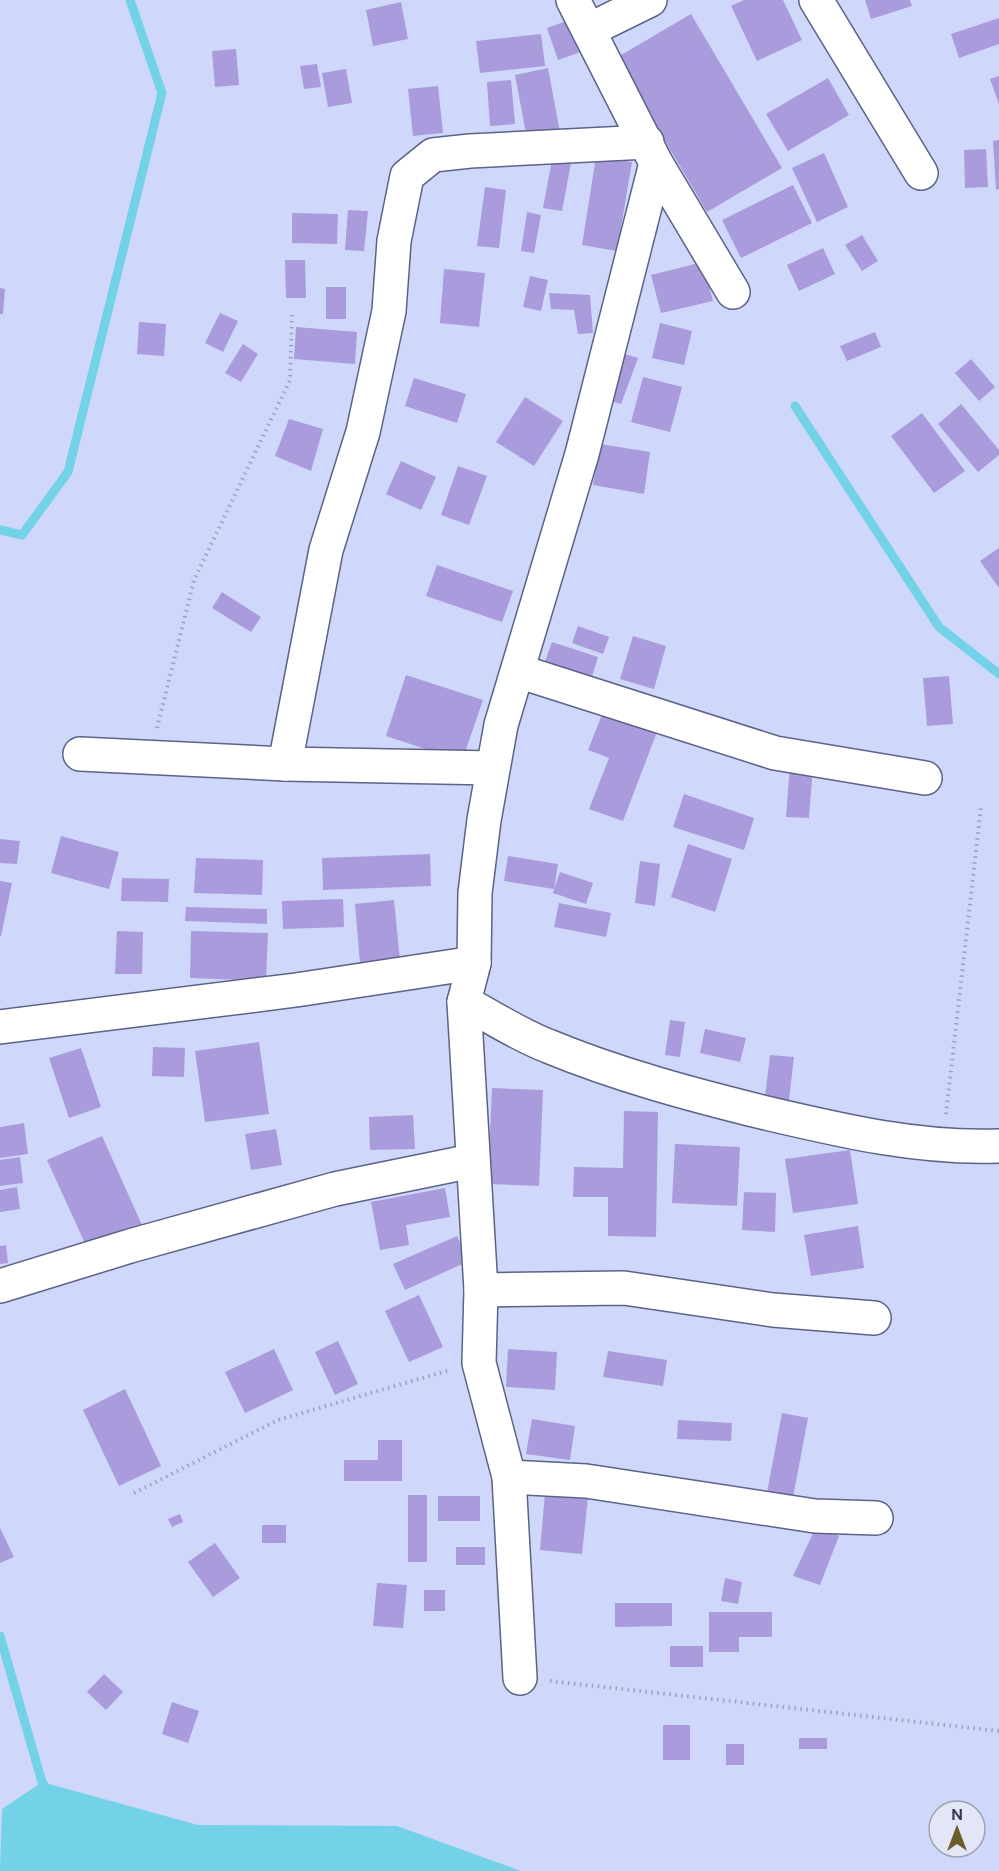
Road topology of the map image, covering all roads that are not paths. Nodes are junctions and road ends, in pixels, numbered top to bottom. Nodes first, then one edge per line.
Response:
1 (573, 0) edge
2 (650, 0) edge
3 (816, 0) edge
4 (589, 30) junction
5 (652, 152) junction
6 (921, 172) dead end
7 (733, 291) dead end
8 (518, 671) junction
9 (80, 754) dead end
10 (285, 764) junction
11 (493, 768) junction
12 (925, 778) dead end
13 (474, 963) junction
14 (464, 1002) junction
15 (0, 1028) edge
16 (999, 1146) edge
17 (472, 1161) junction
18 (0, 1286) edge
19 (482, 1290) junction
20 (874, 1318) dead end
21 (509, 1477) junction
22 (876, 1518) dead end
23 (520, 1678) road end

1 - 4 street
2 - 4 street
3 - 6 street
4 - 5 street
5 - 7 street
5 - 8 street
5 - 10 street
8 - 11 street
8 - 12 street
9 - 10 street
10 - 11 street
11 - 13 street
13 - 14 street
13 - 15 street
14 - 16 street
14 - 17 street
17 - 18 street
17 - 19 street
19 - 20 street
19 - 21 street
21 - 22 street
21 - 23 street

